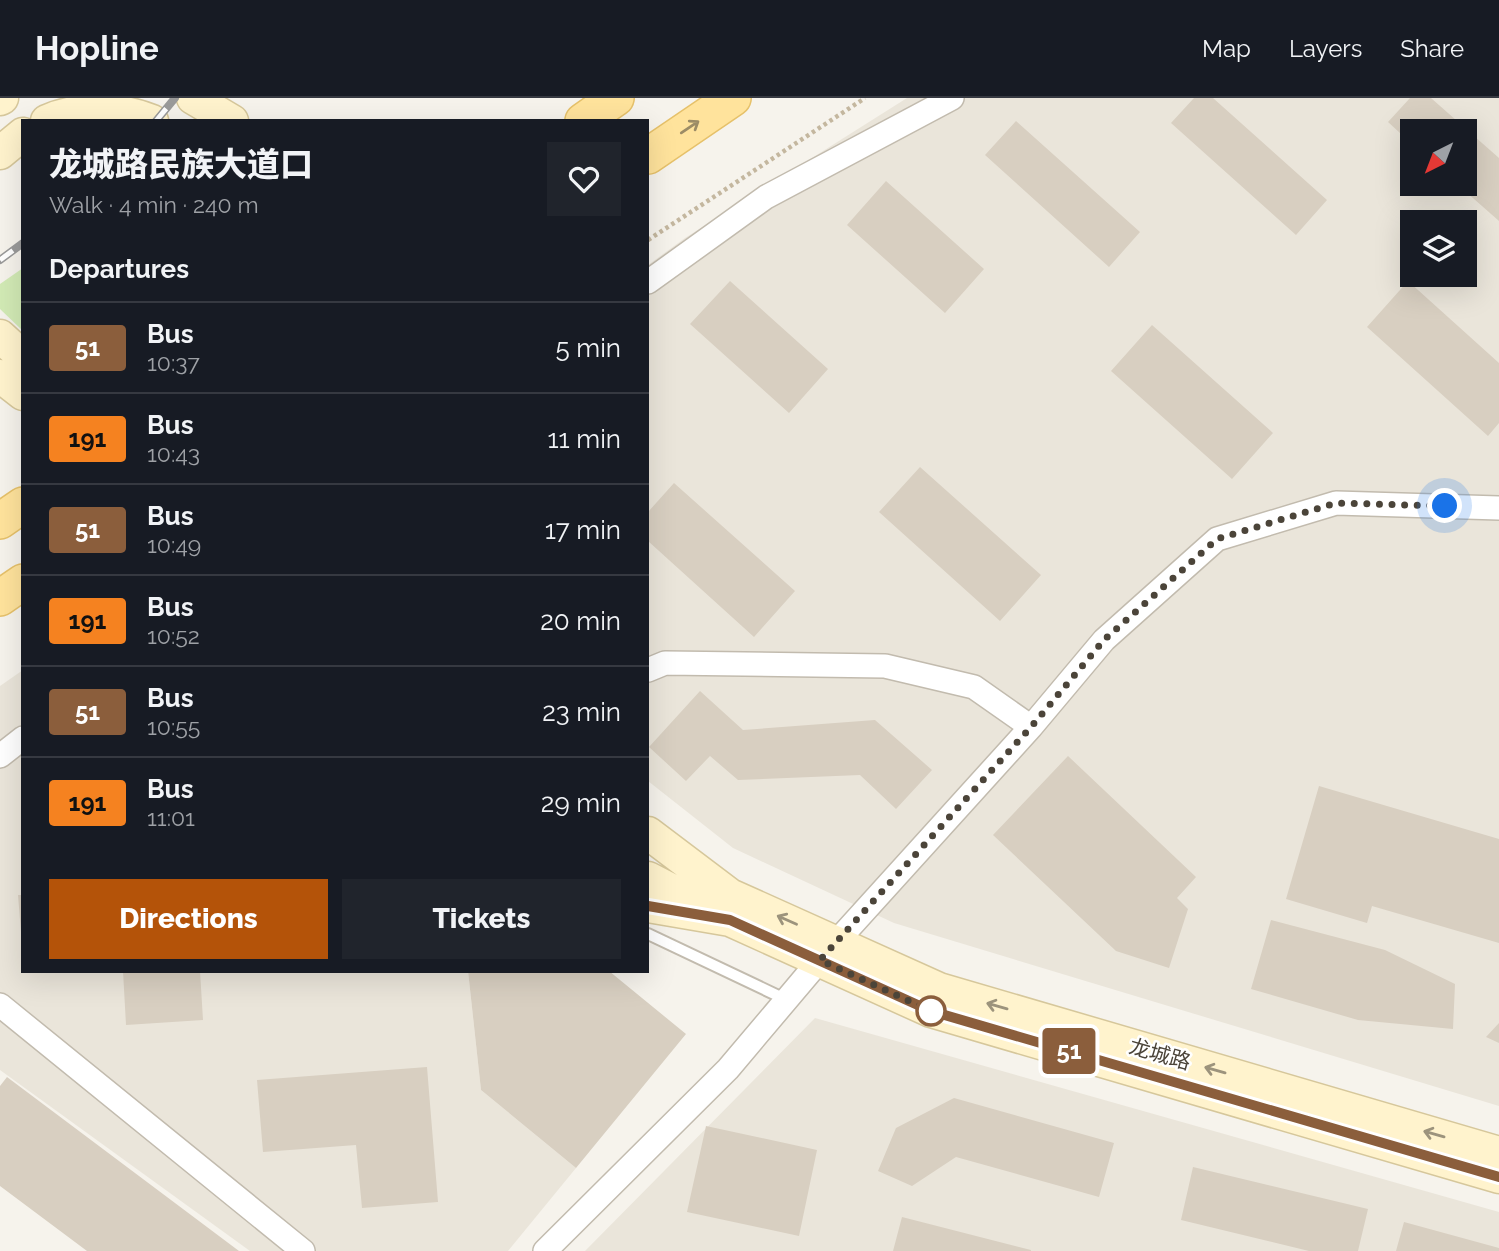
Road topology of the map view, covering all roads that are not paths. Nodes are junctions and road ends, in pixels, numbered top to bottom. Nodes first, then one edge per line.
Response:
1 (193, 98) edge
2 (616, 98) edge
3 (733, 98) edge
4 (952, 98) edge
5 (51, 119) edge
6 (144, 119) edge
7 (229, 119) edge
8 (586, 119) edge
9 (21, 136) edge
10 (0, 153) edge
11 (649, 155) edge
12 (649, 281) edge
13 (0, 337) edge
14 (21, 355) edge
15 (0, 363) edge
16 (0, 376) edge
17 (21, 379) edge
18 (21, 392) edge
19 (21, 506) edge
20 (1499, 508) edge
21 (0, 521) edge
22 (21, 583) edge
23 (0, 598) edge
24 (649, 670) edge
25 (1031, 727) junction
26 (21, 739) edge
27 (0, 755) edge
28 (649, 834) edge
29 (649, 852) edge
30 (649, 878) edge
31 (649, 906) edge
32 (730, 907) junction
33 (649, 934) edge
34 (828, 951) junction
35 (787, 1000) junction
36 (0, 1005) edge
37 (1499, 1153) edge
38 (1499, 1177) edge
39 (303, 1251) edge
40 (545, 1251) edge

1 - 7 street
2 - 8 main road
11 -> 3 main road
4 - 12 street
5 - 6 street
9 - 10 street
13 - 14 street
15 - 17 street
16 - 18 street
19 - 21 main road
20 - 25 street
22 - 23 main road
24 - 25 street
25 - 34 street
26 - 27 street
28 - 32 street, 龙城路
29 - 32 street
30 - 32 street
31 - 32 street, 龙城路
32 - 34 street, 龙城路
33 - 35 lane
34 - 35 street
37 -> 34 street, 龙城路
34 - 38 street, 龙城路
35 - 40 street
36 - 39 street

